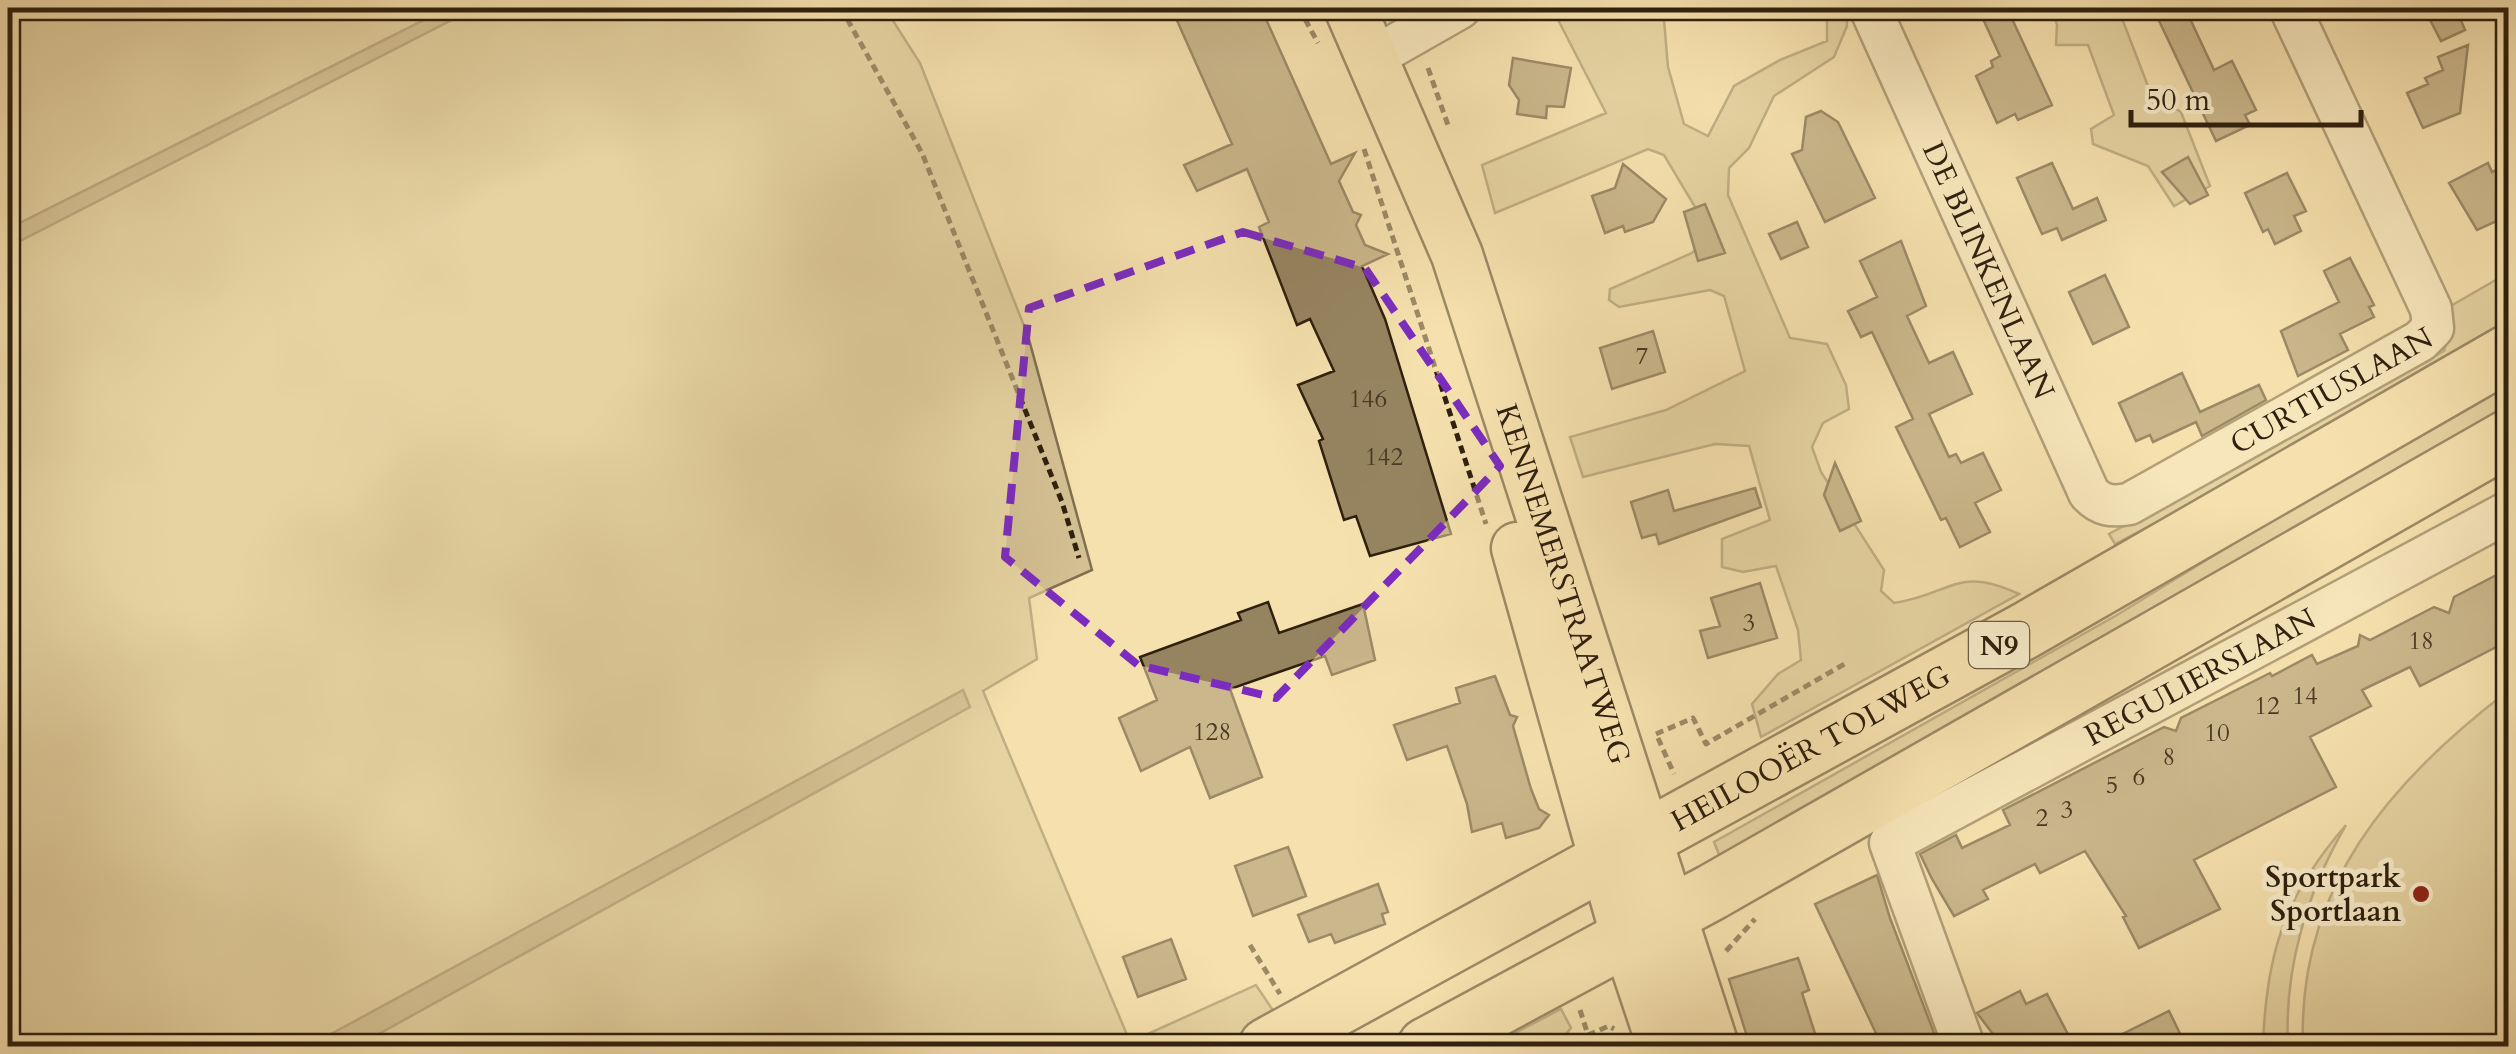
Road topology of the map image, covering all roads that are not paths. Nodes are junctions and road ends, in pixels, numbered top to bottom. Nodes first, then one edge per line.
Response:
1 (1350, 8) edge
2 (1460, 8) edge
3 (1870, 8) edge
4 (2290, 8) edge
5 (1374, 57) junction
6 (2508, 353) edge
7 (2508, 438) edge
8 (2128, 504) joint
9 (2508, 512) edge
10 (1626, 851) junction
11 (1648, 926) junction
12 (1275, 1022) edge
13 (1426, 1046) edge
14 (1663, 1046) edge
15 (1713, 1046) edge
16 (1964, 1046) edge

1 - 5 main road, KENNEMERSTRAATWEG
2 - 5 street
3 - 8 street, DE BLINKENLAAN
4 - 8 street, CURTIUSLAAN
5 - 10 main road, KENNEMERSTRAATWEG
6 - 10 highway, HEILOOËR TOLWEG / N9
7 - 11 highway, N9
9 - 16 street, REGULIERSLAAN
10 - 11 main road, KENNEMERSTRAATWEG
10 - 12 highway, HEILOOËR TOLWEG / N9
11 - 13 highway, N9
11 - 14 main road, KENNEMERSTRAATWEG
11 - 15 main road, KENNEMERSTRAATWEG

